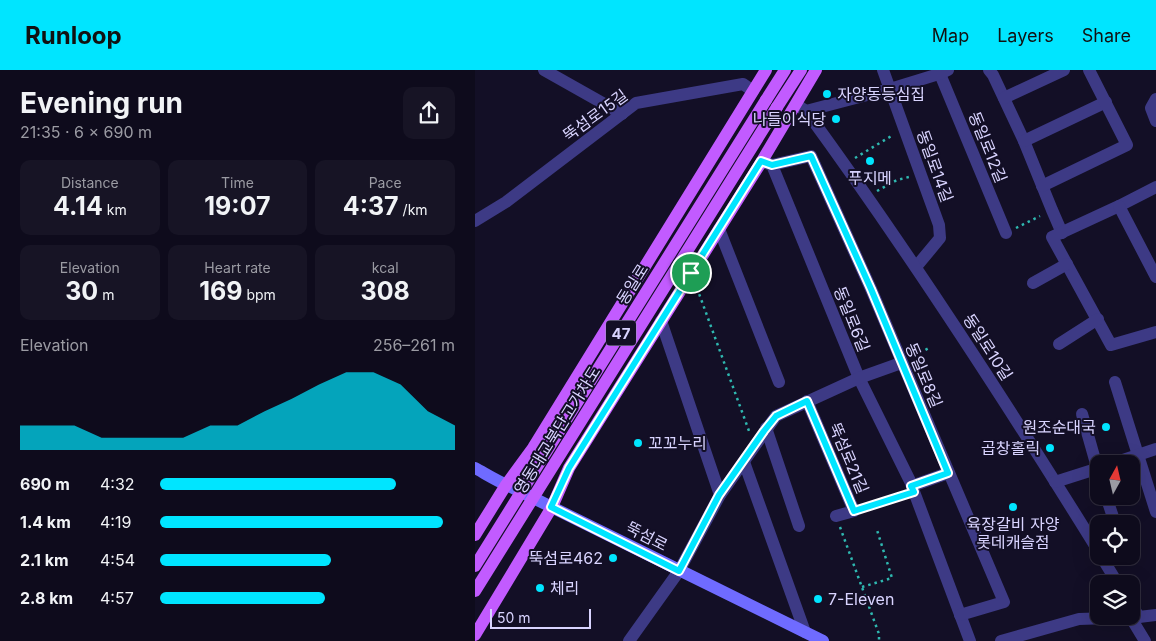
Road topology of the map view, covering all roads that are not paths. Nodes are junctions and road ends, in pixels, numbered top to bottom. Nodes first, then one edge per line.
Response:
1 (544, 70) edge
2 (766, 70) edge
3 (785, 70) edge
4 (801, 70) edge
5 (816, 70) edge
6 (883, 70) edge
7 (989, 70) edge
8 (1064, 70) edge
9 (1089, 70) edge
10 (944, 72) edge
11 (890, 89) junction
12 (753, 91) junction
13 (1004, 98) junction
14 (1156, 100) edge
15 (1106, 102) junction
16 (801, 108) junction
17 (622, 114) junction
18 (1156, 121) edge
19 (1024, 141) junction
20 (767, 163) junction
21 (1042, 186) junction
22 (1156, 187) edge
23 (1119, 206) junction
24 (475, 222) edge
25 (719, 229) junction
26 (1006, 233) road end
27 (1062, 233) junction
28 (1067, 264) junction
29 (916, 268) junction
30 (1156, 277) edge
31 (1033, 283) dead end
32 (1097, 319) junction
33 (661, 321) junction
34 (1156, 332) edge
35 (1059, 344) dead end
36 (901, 363) junction
37 (859, 378) junction
38 (779, 382) dead end
39 (1115, 382) dead end
40 (807, 401) junction
41 (1082, 414) dead end
42 (767, 428) junction
43 (1156, 449) edge
44 (1094, 455) edge
45 (1138, 455) joint
46 (1140, 461) edge
47 (744, 462) junction
48 (475, 468) edge
49 (1090, 472) edge
50 (948, 473) junction
51 (1055, 482) junction
52 (506, 485) junction
53 (913, 489) junction
54 (719, 495) junction
55 (551, 507) junction
56 (1156, 512) edge
57 (836, 516) road end
58 (799, 526) dead end
59 (475, 535) edge
60 (1090, 538) edge
61 (475, 566) edge
62 (679, 571) junction
63 (475, 591) edge
64 (960, 615) junction
65 (1156, 615) edge
66 (1140, 617) edge
67 (1090, 619) edge
68 (1138, 625) edge
69 (805, 632) junction
70 (475, 635) edge
71 (629, 641) edge
72 (823, 641) edge
73 (969, 641) edge
74 (1001, 641) edge
75 (1145, 641) edge

1 - 17 street
2 - 12 main road
3 - 61 main road, 동일로 / 47, bridge
4 - 63 main road, 영동대교북단고가차도 / 47, bridge
5 - 16 main road
6 - 11 street, 동일로14길
7 - 13 street
8 - 13 street
9 - 15 street
10 - 11 street, 동일로12길
10 - 26 street, 동일로12길
11 - 16 street, 동일로12길
11 - 29 street, 동일로14길
12 - 17 street, 뚝섬로15길
12 - 52 main road
13 - 19 street
14 - 18 street
15 - 19 street
15 - 21 street
16 - 20 main road
16 - 29 street, 동일로10길
17 - 24 street, 뚝섬로15길
19 - 21 street
20 - 25 main road
20 - 36 street, 동일로8길
20 - 37 street, 동일로6길
21 - 27 street
22 - 23 street
23 - 27 street
23 - 30 street
25 - 33 main road
25 - 38 street
27 - 28 street
28 - 31 street
28 - 32 street
29 - 51 street, 동일로10길
32 - 34 street
32 - 35 street
33 - 54 street
33 - 55 main road
36 - 37 street
36 - 50 street, 동일로8길
37 - 40 street
37 - 53 street, 동일로6길
39 - 45 street
40 - 42 street
40 - 57 street, 뚝섬로21길
41 - 44 street
42 - 47 street
42 - 58 street
43 - 45 street
46 - 56 street
47 - 54 street
47 - 69 street
48 - 52 main road, 뚝섬로
49 - 51 street
50 - 53 street
50 - 64 street, 동일로8길
51 - 60 street, 동일로10길
52 - 55 main road, 뚝섬로
52 - 59 main road
53 - 64 street, 동일로6길
54 - 62 street
55 - 62 main road, 뚝섬로
55 - 70 main road
62 - 69 main road, 뚝섬로
62 - 71 street
64 - 73 street, 동일로6길
65 - 66 street
67 - 74 street
68 - 75 street
69 - 72 main road, 뚝섬로

